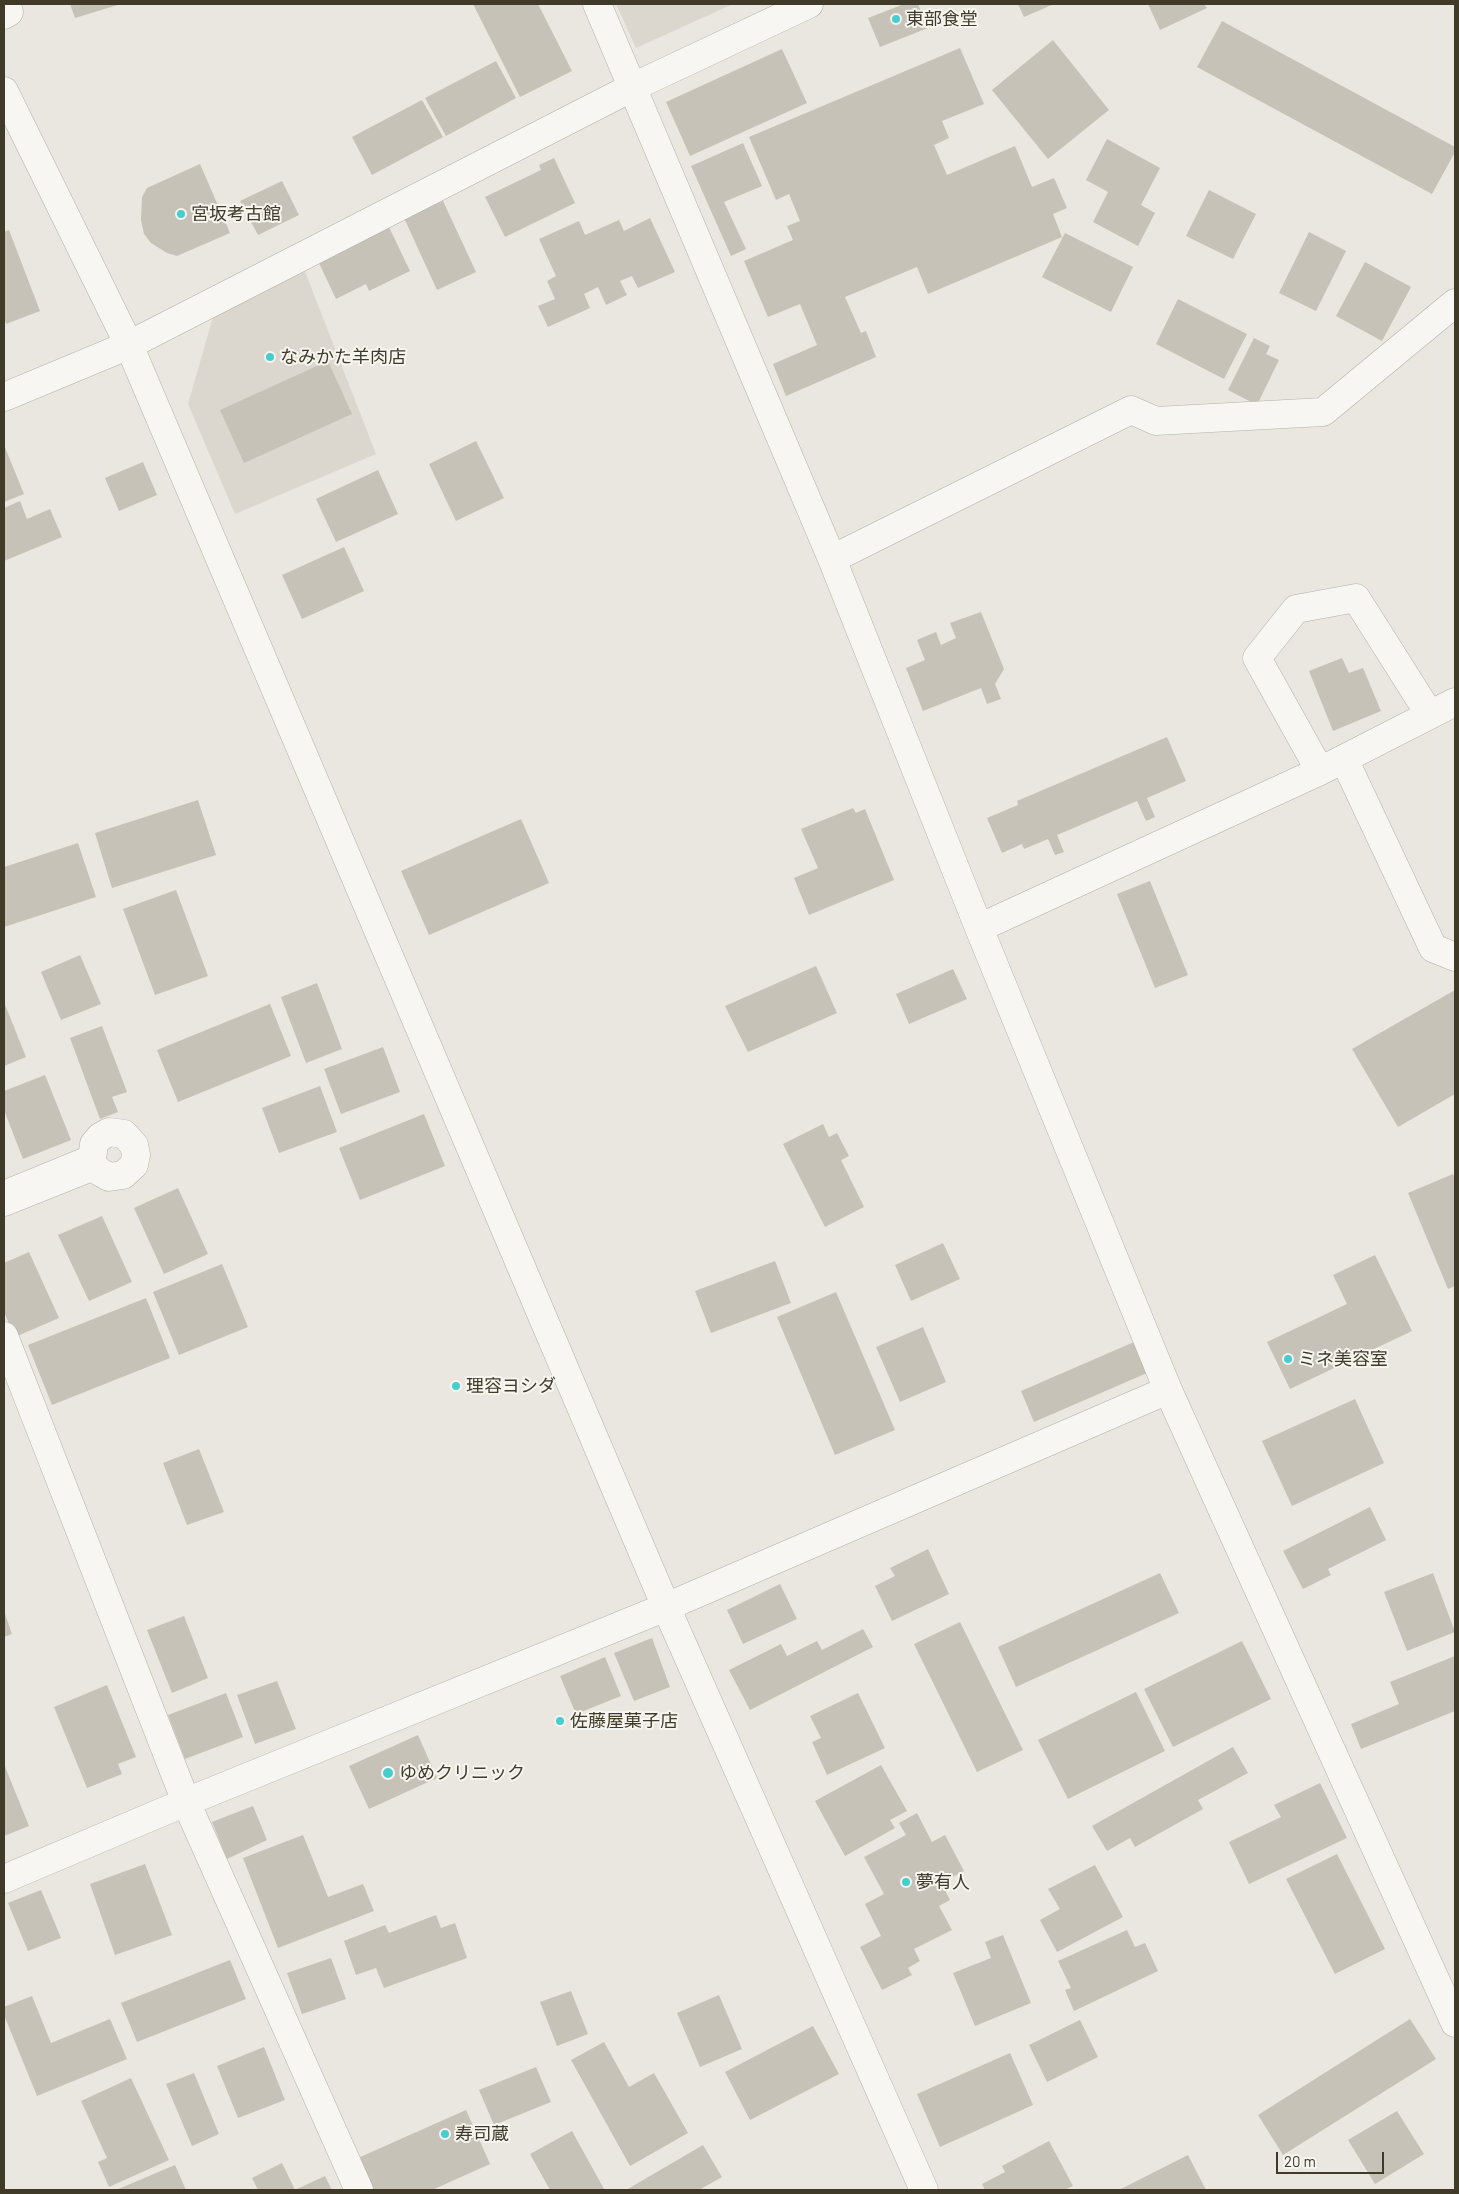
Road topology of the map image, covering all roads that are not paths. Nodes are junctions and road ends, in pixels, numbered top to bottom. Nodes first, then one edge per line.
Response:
1 (6, 4) edge
2 (597, 4) edge
3 (809, 4) edge
4 (4, 15) edge
5 (633, 87) junction
6 (4, 91) edge
7 (1455, 303) edge
8 (129, 345) junction
9 (4, 397) edge
10 (832, 559) junction
11 (1455, 702) edge
12 (1430, 715) junction
13 (1332, 765) junction
14 (979, 928) junction
15 (1455, 957) edge
16 (4, 1195) edge
17 (4, 1202) edge
18 (4, 1336) edge
19 (1168, 1390) junction
20 (666, 1608) junction
21 (186, 1802) junction
22 (4, 1879) edge
23 (1455, 2023) edge
24 (359, 2190) edge
25 (924, 2190) edge

1 - 4 street
2 - 5 street
3 - 5 street
5 - 8 street
5 - 10 street
6 - 8 street
7 - 10 street
8 - 9 street
8 - 20 street
10 - 14 street
11 - 12 street
12 - 13 street
12 - 13 street
13 - 14 street
13 - 15 street
14 - 19 street
16 - 17 street
18 - 21 street
19 - 20 street
19 - 23 street
20 - 21 street
20 - 25 street
21 - 22 street
21 - 24 street

